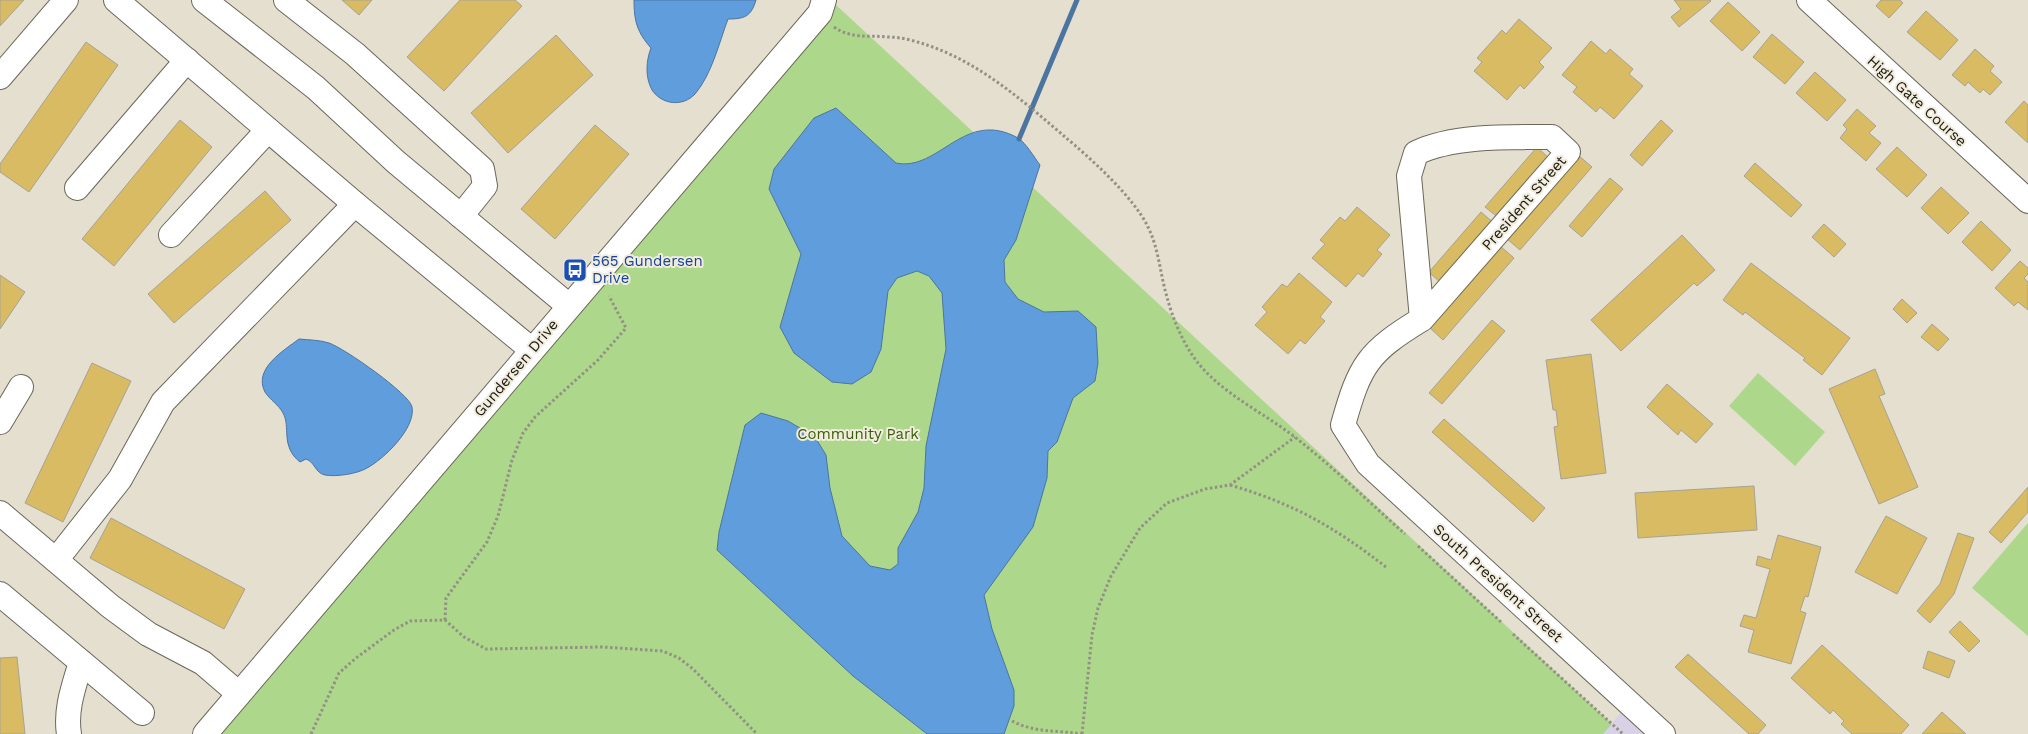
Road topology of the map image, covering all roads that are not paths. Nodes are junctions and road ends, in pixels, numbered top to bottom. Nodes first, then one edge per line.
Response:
1 (66, 0) edge
2 (116, 0) edge
3 (204, 0) edge
4 (286, 0) edge
5 (824, 0) edge
6 (1809, 0) edge
7 (187, 60) junction
8 (0, 77) edge
9 (268, 130) junction
10 (77, 188) dead end
11 (2028, 200) edge
12 (356, 204) junction
13 (461, 216) junction
14 (171, 235) dead end
15 (569, 306) junction
16 (1422, 319) junction
17 (532, 350) junction
18 (21, 387) dead end
19 (0, 422) edge
20 (1343, 425) joint
21 (0, 513) edge
22 (56, 560) junction
23 (0, 594) edge
24 (81, 662) junction
25 (239, 694) junction
26 (142, 714) dead end
27 (1648, 729) edge
28 (69, 734) edge
29 (205, 734) edge

1 - 8 street
2 - 7 street
3 - 13 street
4 - 13 street
5 - 15 street, Gundersen Drive
6 - 11 street, High Gate Course
7 - 9 street
7 - 10 street
9 - 12 street
9 - 14 street
12 - 17 street
12 - 22 street
13 - 15 street
15 - 17 street, Gundersen Drive
16 - 16 street, President Street
16 - 20 street, President Street
17 - 25 street, Gundersen Drive
18 - 19 street
20 - 27 street, South President Street
21 - 22 street
22 - 25 street
23 - 24 street
24 - 26 street
24 - 28 street
25 - 29 street, Gundersen Drive

